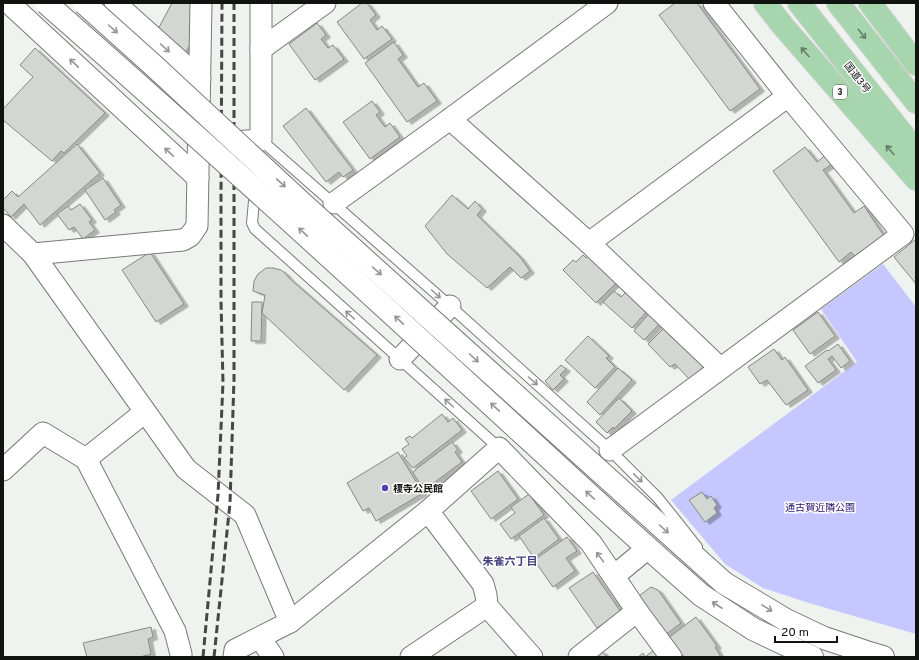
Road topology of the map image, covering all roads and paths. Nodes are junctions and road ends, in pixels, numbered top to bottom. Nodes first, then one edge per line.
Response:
1 (9, 3) edge
2 (46, 3) edge
3 (84, 3) edge
4 (115, 3) edge
5 (202, 3) edge
6 (261, 3) edge
7 (325, 3) edge
8 (607, 3) edge
9 (714, 3) edge
10 (765, 3) edge
11 (799, 3) edge
12 (838, 3) edge
13 (870, 3) edge
14 (3, 16) edge
15 (261, 49) junction
16 (916, 64) edge
17 (200, 79) junction
18 (788, 96) junction
19 (916, 102) edge
20 (450, 119) junction
21 (260, 140) junction
22 (199, 144) junction
23 (916, 151) edge
24 (198, 178) junction
25 (916, 179) edge
26 (334, 203) junction
27 (3, 225) edge
28 (589, 242) junction
29 (33, 254) junction
30 (450, 306) junction
31 (400, 359) junction
32 (720, 368) junction
33 (145, 412) junction
34 (499, 448) junction
35 (610, 450) junction
36 (86, 459) junction
37 (3, 470) edge
38 (428, 511) junction
39 (648, 548) junction
40 (614, 576) junction
41 (724, 583) junction
42 (487, 606) junction
43 (637, 611) junction
44 (290, 622) junction
45 (260, 638) junction
46 (181, 657) edge
47 (234, 657) edge
48 (273, 657) edge
49 (411, 657) edge
50 (532, 657) edge
51 (579, 657) edge
52 (671, 657) edge
53 (812, 657) edge
54 (883, 657) edge

1 - 14 street
24 -> 1 street
39 -> 2 street, bridge
3 -> 41 street, bridge
4 -> 17 street
5 - 17 street
6 - 15 street
7 - 15 street
8 - 20 street
9 - 18 street
25 -> 10 highway, 3
11 - 23 highway, 国道3号 / 3
12 -> 19 highway
13 - 16 highway
15 - 21 street
17 - 22 street
18 - 28 street
18 - 32 street
20 - 26 street
20 - 28 street
21 - 22 street
21 - 26 lane
31 -> 21 lane
22 - 24 street
24 - 29 street
26 -> 30 lane
27 - 29 street
28 - 32 street
29 - 33 street
30 - 31 street
30 -> 35 lane
34 -> 31 lane
32 - 35 street
33 - 36 street
33 - 44 street
34 - 38 street
40 -> 34 street
35 -> 41 lane
36 - 37 street
36 - 46 street
38 - 42 street
38 - 44 street
39 - 40 street
53 -> 39 street
40 - 43 street
41 -> 54 street
42 - 49 street
42 - 50 street
43 - 51 street
43 - 52 street
44 - 45 street
45 - 47 street
45 - 48 street

